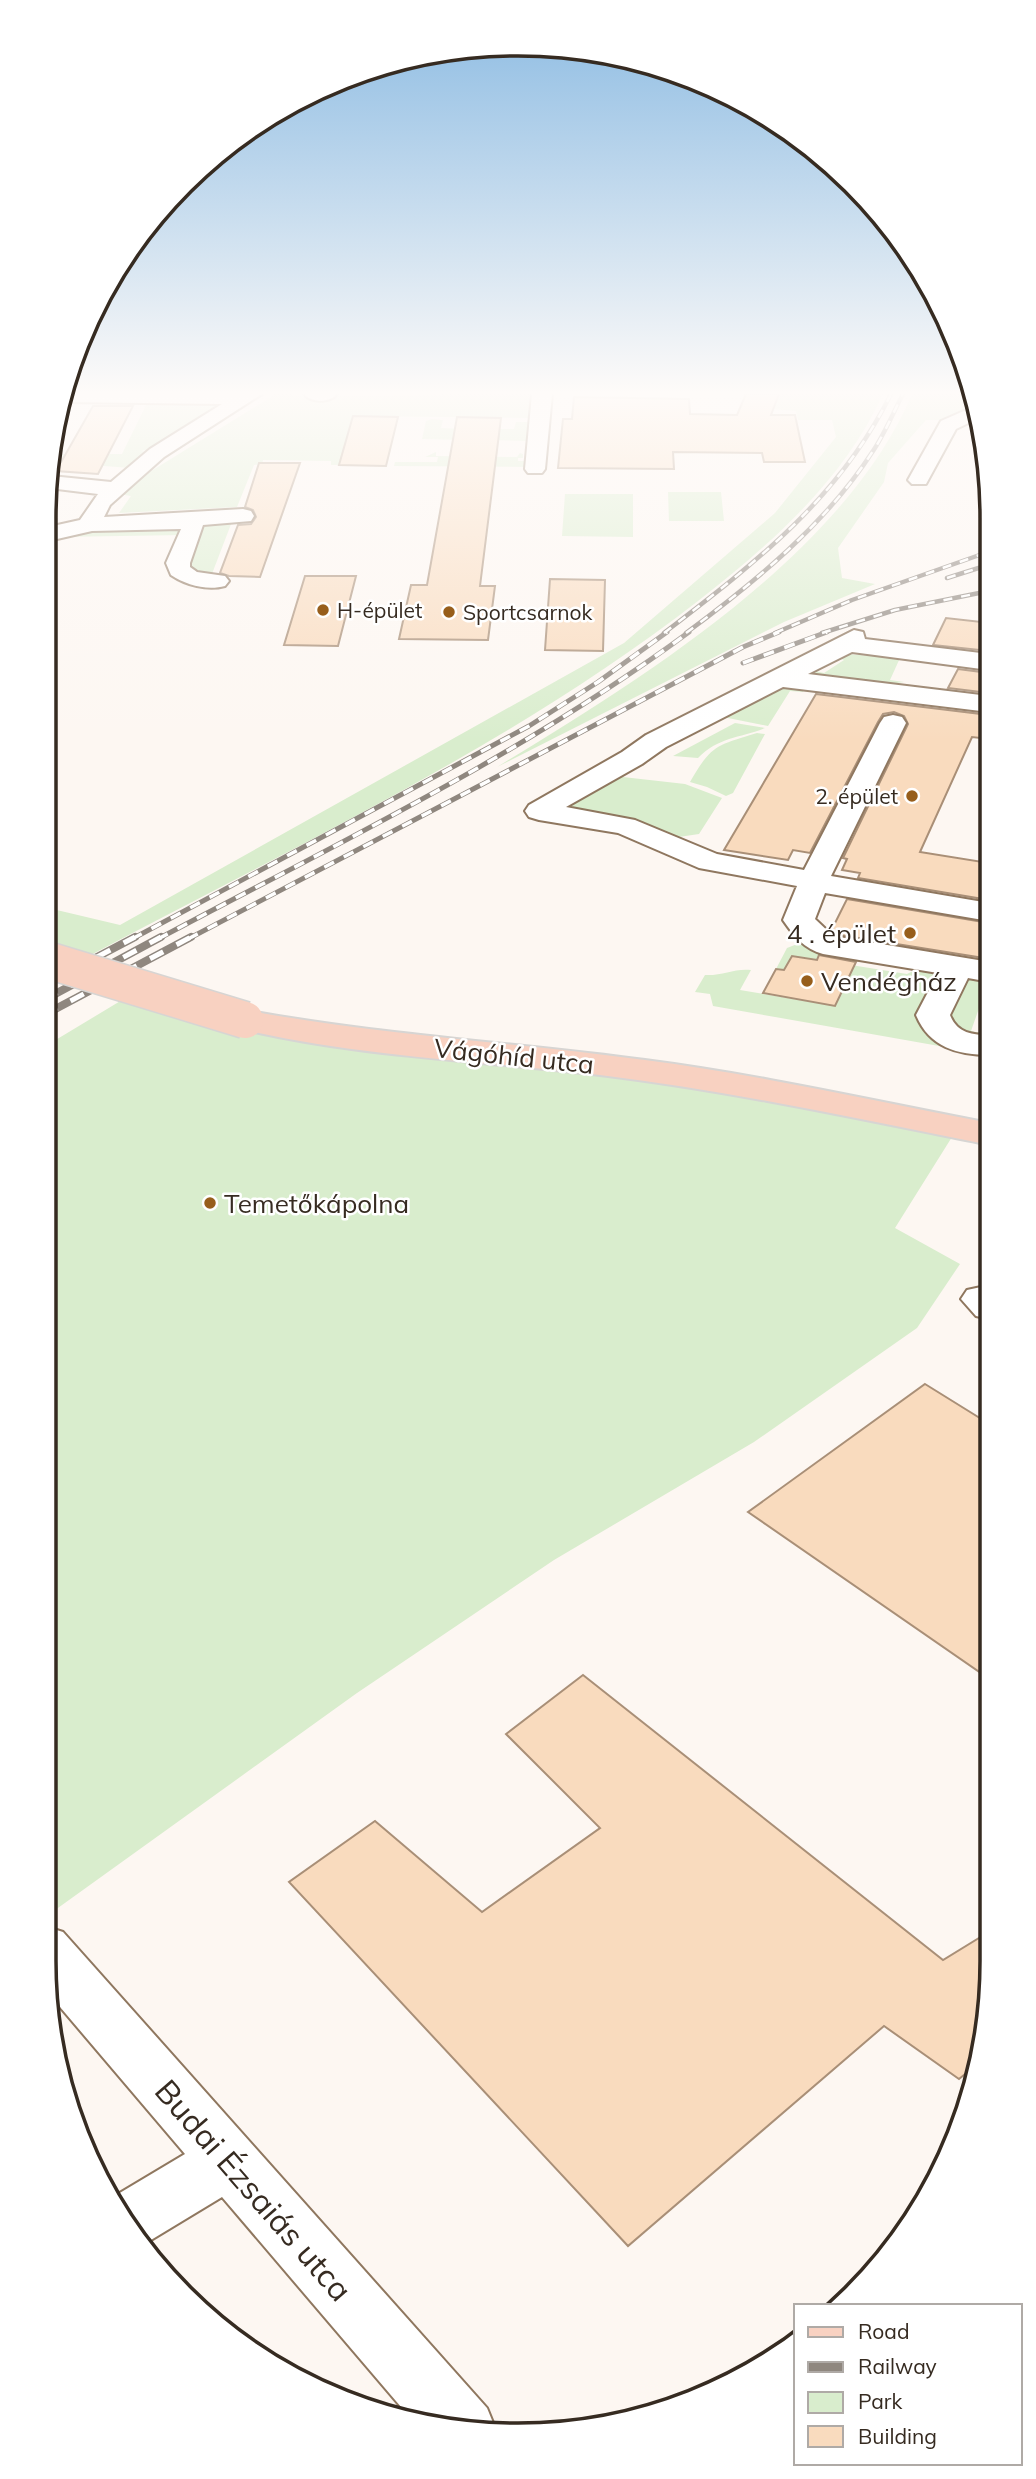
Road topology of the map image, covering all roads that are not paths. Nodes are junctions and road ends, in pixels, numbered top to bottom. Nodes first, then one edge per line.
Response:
1 (97, 510) edge
2 (243, 516) dead end
3 (171, 520) junction
4 (89, 524) junction
5 (56, 534) edge
6 (217, 581) dead end
7 (930, 655) junction
8 (980, 661) edge
9 (782, 679) junction
10 (980, 705) edge
11 (899, 710) junction
12 (814, 882) junction
13 (980, 910) edge
14 (56, 963) edge
15 (980, 974) edge
16 (950, 978) junction
17 (980, 1044) edge
18 (980, 1132) edge
19 (56, 1964) edge
20 (228, 2161) junction
21 (134, 2218) edge
22 (453, 2418) edge

1 - 4 street
2 - 3 street
3 - 4 street
3 - 6 street
4 - 5 street
7 - 8 street
7 - 9 street
7 - 11 street
9 - 11 street
9 - 12 street
10 - 11 street
11 - 12 street
12 - 13 street
12 - 16 street
14 - 18 main road, Vágóhíd utca, bridge
15 - 16 street
16 - 17 street
19 - 20 street, Budai Ézsaiás utca
20 - 21 street
20 - 22 street, Budai Ézsaiás utca

